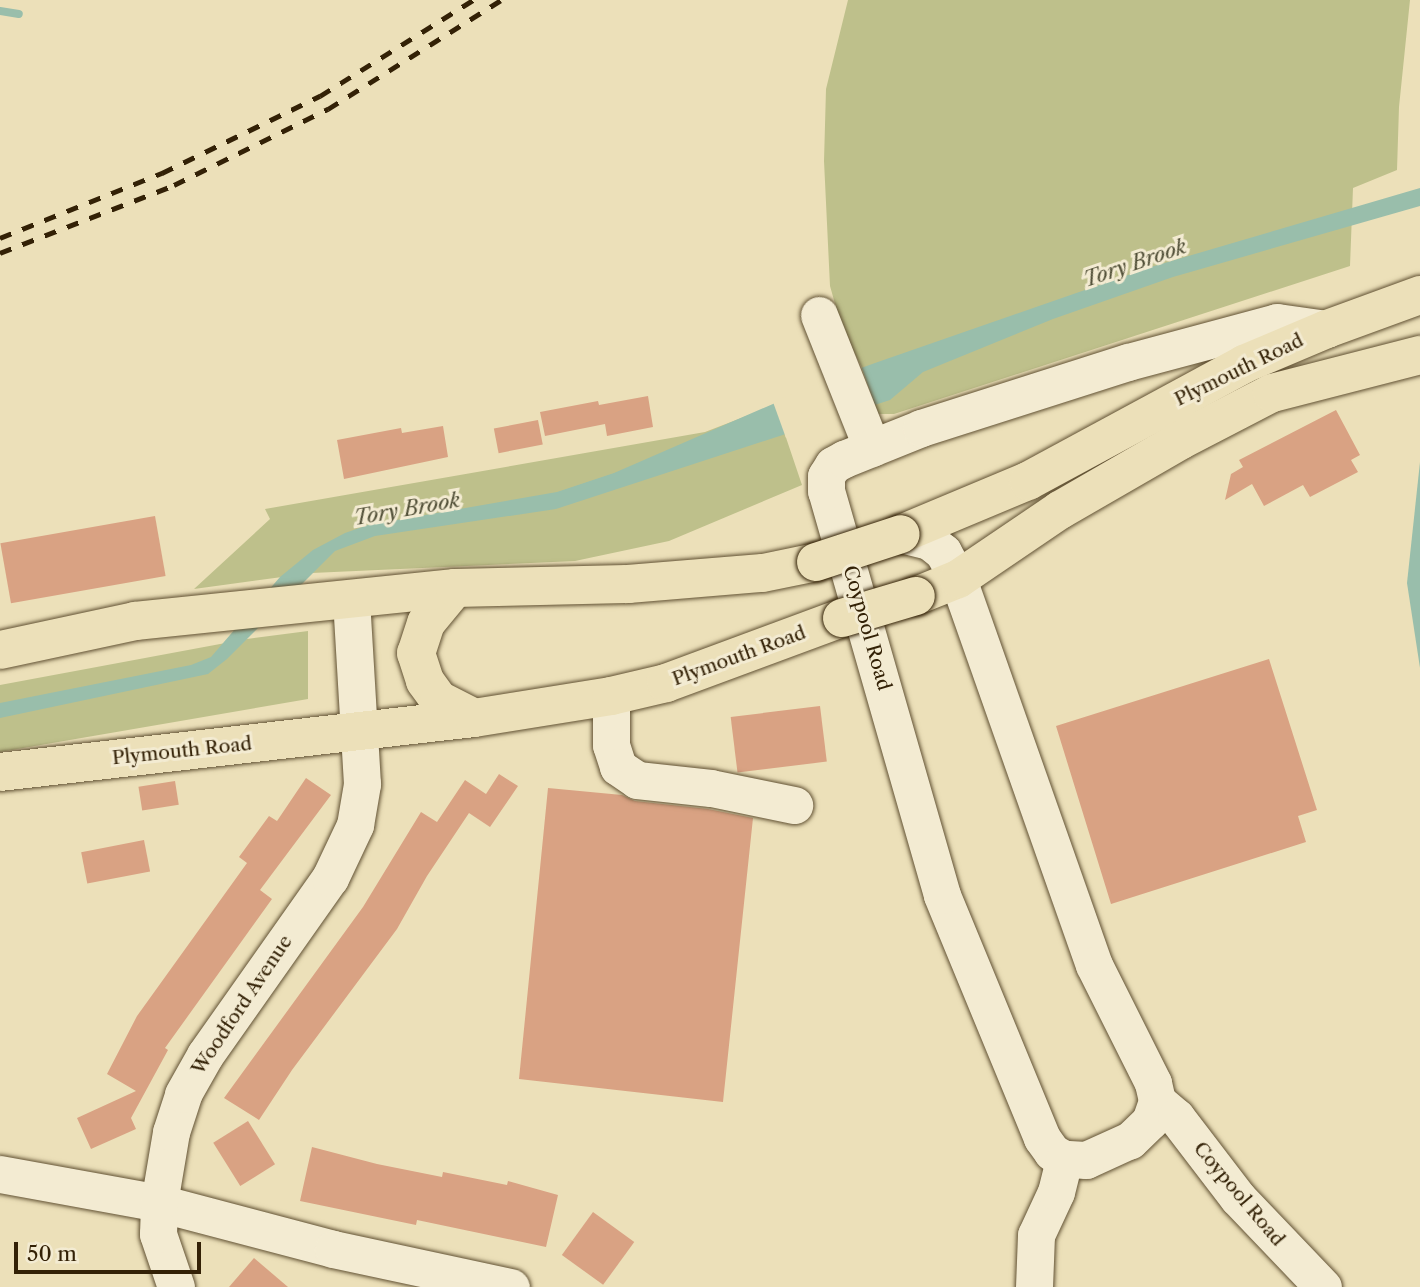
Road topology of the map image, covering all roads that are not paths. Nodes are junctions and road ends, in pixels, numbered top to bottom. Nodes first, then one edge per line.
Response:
1 (1417, 295) edge
2 (819, 314) dead end
3 (1327, 329) junction
4 (1420, 355) edge
5 (867, 434) junction
6 (901, 534) junction
7 (958, 579) junction
8 (455, 588) junction
9 (351, 599) junction
10 (0, 649) edge
11 (611, 696) junction
12 (474, 718) junction
13 (360, 732) junction
14 (0, 772) edge
15 (794, 805) dead end
16 (1157, 1101) junction
17 (1064, 1159) junction
18 (0, 1174) edge
19 (159, 1203) junction
20 (176, 1287) edge
21 (511, 1287) edge
22 (1034, 1287) edge
23 (1323, 1287) edge

1 - 3 main road, Plymouth Road
2 - 5 street
3 - 5 street, Coypool Road
3 - 6 main road, Plymouth Road
4 - 7 main road, Plymouth Road
5 - 17 street, Coypool Road
6 - 7 street, Coypool Road
6 - 8 main road, Plymouth Road, bridge
7 - 11 main road, Plymouth Road, bridge
7 - 16 street, Coypool Road
8 - 9 main road, Plymouth Road
8 - 12 main road
9 - 10 main road, Plymouth Road
9 - 13 street, Woodford Avenue
11 - 12 main road, Plymouth Road
11 - 15 street
12 - 13 main road, Plymouth Road
13 - 14 main road, Plymouth Road
13 - 19 street, Woodford Avenue
16 - 17 street
16 - 23 street, Coypool Road
17 - 22 street
18 - 19 street
19 - 20 street, Woodford Avenue
19 - 21 street

